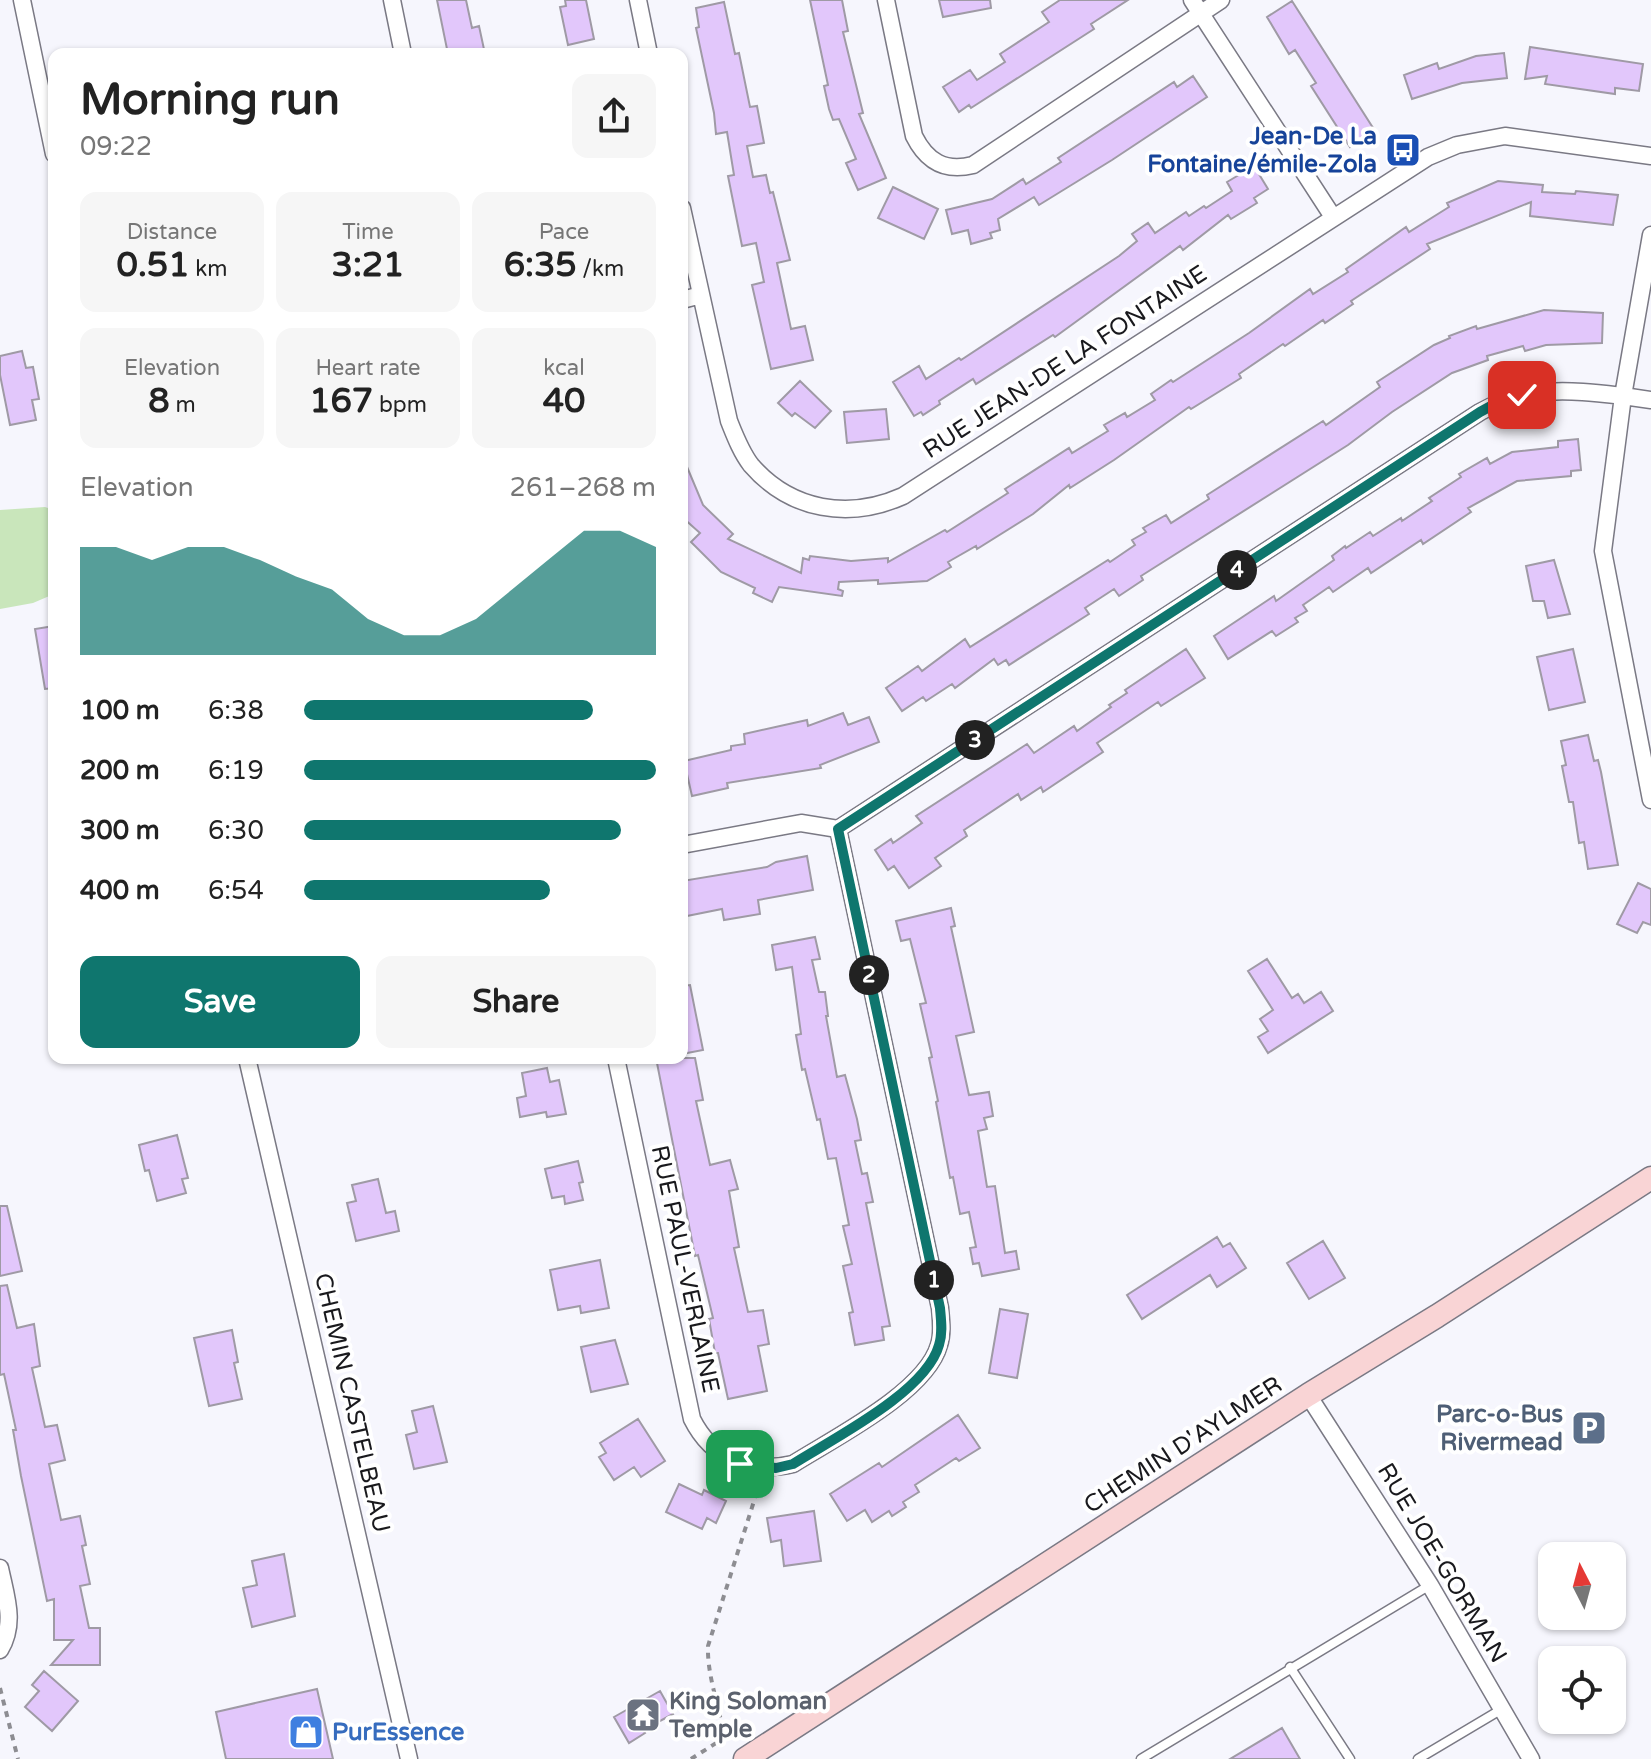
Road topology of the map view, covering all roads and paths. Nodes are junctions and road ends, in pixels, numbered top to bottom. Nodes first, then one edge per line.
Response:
1 (22, 0) edge
2 (392, 0) edge
3 (638, 0) edge
4 (886, 0) edge
5 (1221, 0) edge
6 (1196, 6) edge
7 (402, 48) edge
8 (648, 48) edge
9 (48, 125) edge
10 (1651, 156) edge
11 (1333, 217) junction
12 (688, 235) edge
13 (1651, 235) edge
14 (701, 295) junction
15 (688, 298) edge
16 (1623, 396) junction
17 (1651, 400) edge
18 (1651, 800) edge
19 (838, 829) junction
20 (688, 844) edge
21 (248, 1064) edge
22 (617, 1064) edge
23 (1651, 1178) edge
24 (1308, 1395) junction
25 (757, 1467) junction
26 (0, 1568) edge
27 (1430, 1585) junction
28 (0, 1650) edge
29 (1290, 1667) junction
30 (0, 1688) edge
31 (1502, 1709) junction
32 (18, 1759) edge
33 (409, 1759) edge
34 (691, 1759) edge
35 (745, 1759) edge
36 (1141, 1759) edge
37 (1350, 1759) edge
38 (1418, 1759) edge
39 (1531, 1759) edge

1 - 9 street
2 - 7 street
3 - 8 street
4 - 6 street
5 - 6 street
6 - 11 street
10 - 11 street, RUE JEAN-DE LA FONTAINE
11 - 14 street, RUE JEAN-DE LA FONTAINE
12 - 14 street, RUE JEAN-DE LA FONTAINE
13 - 16 street
14 - 15 street
16 - 17 street
16 - 18 street
16 - 19 street
19 - 20 street
19 - 25 street, RUE PAUL-VERLAINE
21 - 33 street, CHEMIN CASTELBEAU
22 - 25 street, RUE PAUL-VERLAINE
23 - 24 main road, CHEMIN D'AYLMER
24 - 27 street, RUE JOE-GORMAN
24 - 35 main road, CHEMIN D'AYLMER
25 - 34 path
26 - 28 street
27 - 29 lane
27 - 31 street, RUE JOE-GORMAN
29 - 36 lane
29 - 37 lane
30 - 32 path
31 - 38 lane
31 - 39 street, RUE JOE-GORMAN

